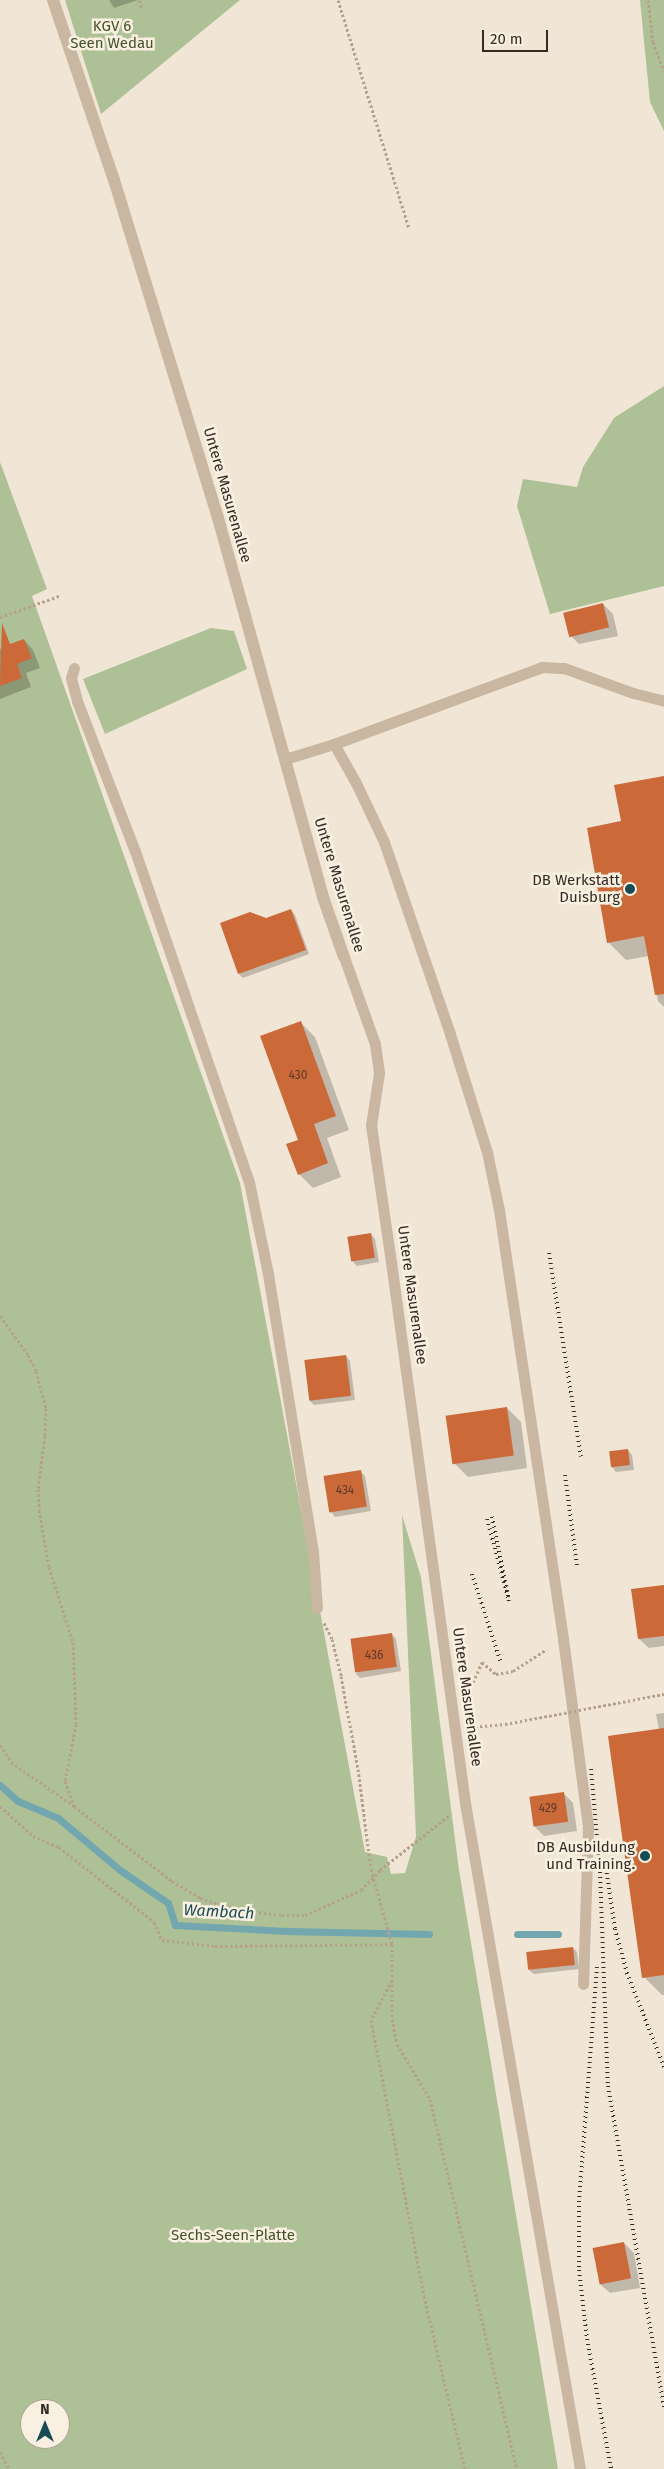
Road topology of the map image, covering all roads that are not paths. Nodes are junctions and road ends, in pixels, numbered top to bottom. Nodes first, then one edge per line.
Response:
1 (53, 0) edge
2 (74, 668) dead end
3 (664, 701) edge
4 (334, 744) junction
5 (285, 759) junction
6 (344, 957) joint
7 (317, 1608) road end
8 (583, 1984) dead end
9 (580, 2469) edge

1 - 5 street, Untere Masurenallee
2 - 7 lane
3 - 4 lane
4 - 5 lane
4 - 8 lane
5 - 6 street, Untere Masurenallee
6 - 9 lane, Untere Masurenallee

